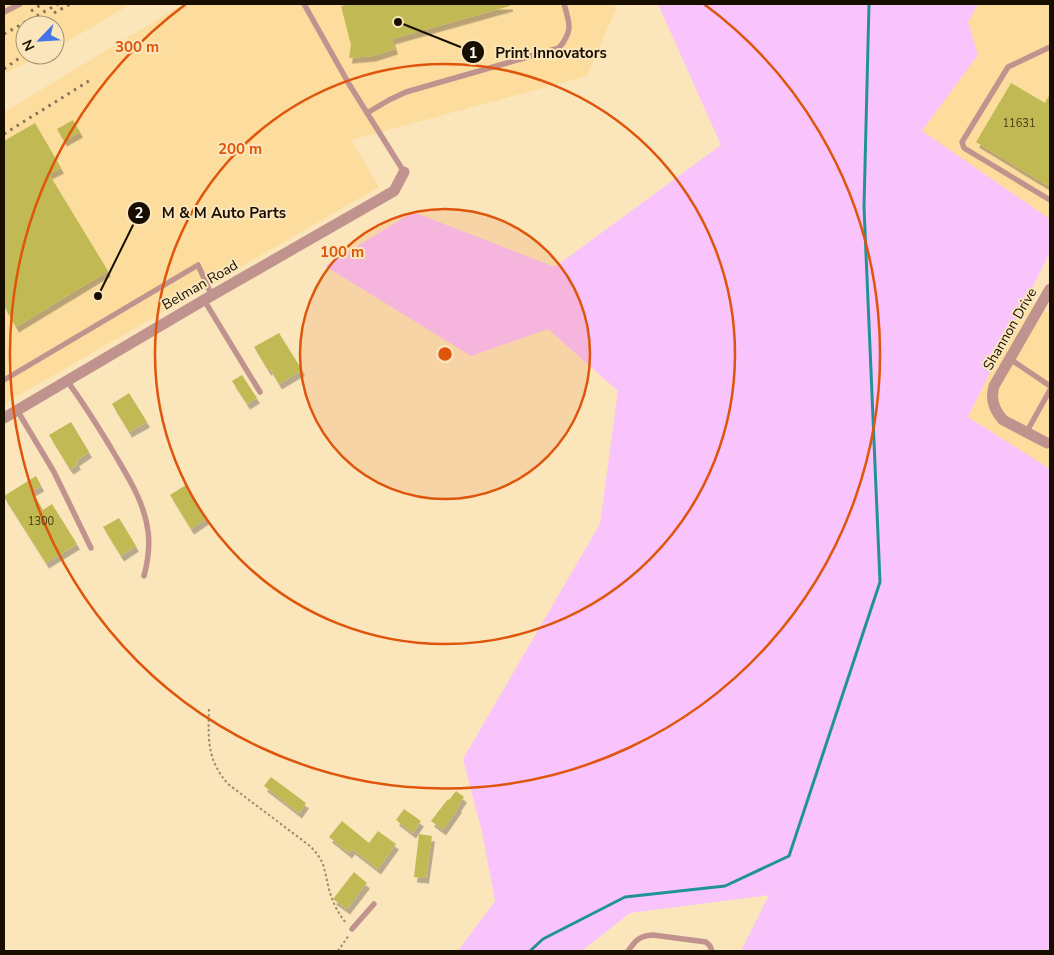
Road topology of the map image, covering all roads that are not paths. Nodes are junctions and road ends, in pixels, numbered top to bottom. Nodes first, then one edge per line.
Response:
1 (20, 4) edge
2 (304, 4) edge
3 (564, 4) edge
4 (4, 12) edge
5 (1050, 47) edge
6 (367, 113) junction
7 (404, 172) joint
8 (1050, 200) edge
9 (1050, 289) edge
10 (208, 298) junction
11 (1010, 359) junction
12 (4, 380) edge
13 (67, 380) junction
14 (1050, 386) edge
15 (1050, 390) edge
16 (260, 392) dead end
17 (17, 410) junction
18 (4, 418) edge
19 (1026, 433) junction
20 (1049, 444) edge
21 (91, 548) dead end
22 (144, 576) dead end
23 (374, 904) dead end
24 (352, 929) road end
25 (628, 951) edge
26 (712, 951) edge

1 - 4 lane
2 - 6 lane
3 - 6 lane
5 - 8 lane
6 - 7 lane
7 - 10 street, Belman Road
9 - 11 street, Shannon Drive
10 - 12 lane
10 - 13 street, Belman Road
10 - 16 lane
11 - 14 lane
11 - 19 street, Shannon Drive
13 - 17 street, Belman Road
13 - 22 lane
15 - 19 lane
17 - 18 street, Belman Road
17 - 21 lane
19 - 20 street, Shannon Drive
23 - 24 lane
25 - 26 lane

